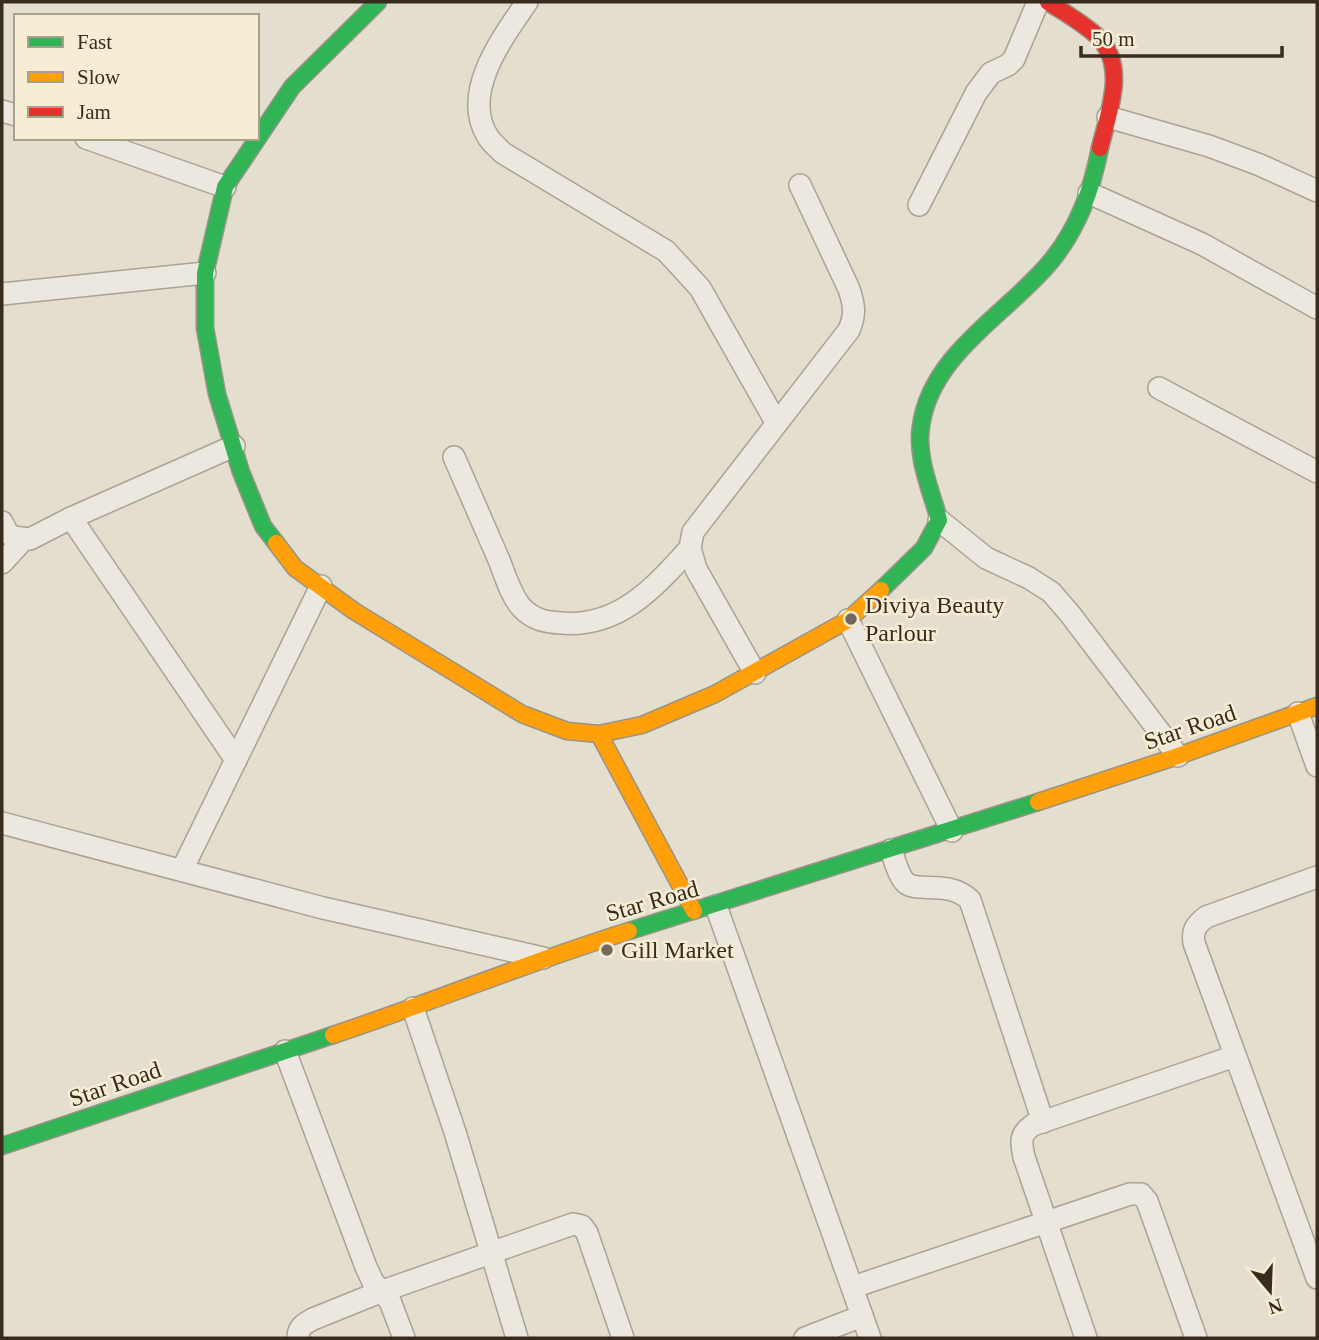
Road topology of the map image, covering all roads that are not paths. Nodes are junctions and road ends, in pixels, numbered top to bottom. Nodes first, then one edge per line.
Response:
1 (378, 2) edge
2 (527, 2) edge
3 (1038, 2) edge
4 (1048, 2) edge
5 (1108, 117) junction
6 (259, 137) edge
7 (92, 140) edge
8 (257, 140) edge
9 (800, 186) dead end
10 (225, 187) junction
11 (1317, 191) edge
12 (1089, 193) junction
13 (919, 205) dead end
14 (205, 273) junction
15 (2, 294) edge
16 (1317, 307) edge
17 (1158, 388) dead end
18 (776, 422) junction
19 (233, 446) junction
20 (454, 457) dead end
21 (1317, 472) edge
22 (71, 518) junction
23 (939, 520) junction
24 (2, 522) edge
25 (24, 539) junction
26 (690, 548) junction
27 (2, 563) edge
28 (321, 586) junction
29 (848, 620) junction
30 (755, 673) junction
31 (1308, 709) edge
32 (599, 734) junction
33 (1178, 756) junction
34 (236, 760) junction
35 (1317, 766) edge
36 (2, 823) edge
37 (952, 831) junction
38 (891, 850) junction
39 (182, 870) junction
40 (1317, 877) edge
41 (716, 906) junction
42 (694, 911) junction
43 (543, 958) junction
44 (413, 1008) junction
45 (285, 1051) junction
46 (1235, 1056) junction
47 (1043, 1122) junction
48 (2, 1146) edge
49 (1046, 1222) junction
50 (492, 1252) junction
51 (1317, 1278) edge
52 (853, 1287) junction
53 (380, 1293) junction
54 (862, 1316) junction
55 (298, 1338) edge
56 (404, 1338) edge
57 (517, 1338) edge
58 (623, 1338) edge
59 (805, 1338) edge
60 (870, 1338) edge
61 (1086, 1338) edge
62 (1196, 1338) edge

1 - 6 street
2 - 18 street
3 - 13 street
4 - 5 street
5 - 11 street
5 - 12 street
7 - 10 street
8 - 10 street
9 - 18 street
10 - 14 street
12 - 16 street
12 - 23 street
14 - 15 street
14 - 19 street
17 - 21 street
18 - 26 street
19 - 22 street
19 - 28 street
20 - 26 street
22 - 25 street
22 - 34 street
23 - 29 street
23 - 33 street
24 - 25 street
25 - 27 street
26 - 30 street
28 - 32 street
28 - 34 street
29 - 30 street
29 - 37 street
30 - 32 street
31 - 33 street, Star Road
31 - 35 street
32 - 42 street
33 - 37 street, Star Road
34 - 39 street
36 - 39 street
37 - 38 street, Star Road
38 - 41 street, Star Road
38 - 47 street
39 - 43 street
40 - 46 street
41 - 42 street, Star Road
41 - 52 street
42 - 43 street, Star Road
43 - 44 street, Star Road
44 - 45 street, Star Road
44 - 50 street
45 - 48 street, Star Road
45 - 53 street
46 - 47 street
46 - 51 street
47 - 49 street
49 - 52 street
49 - 61 street
49 - 62 street
50 - 53 street
50 - 57 street
50 - 58 street
52 - 54 street
53 - 55 street
53 - 56 street
54 - 59 street
54 - 60 street

